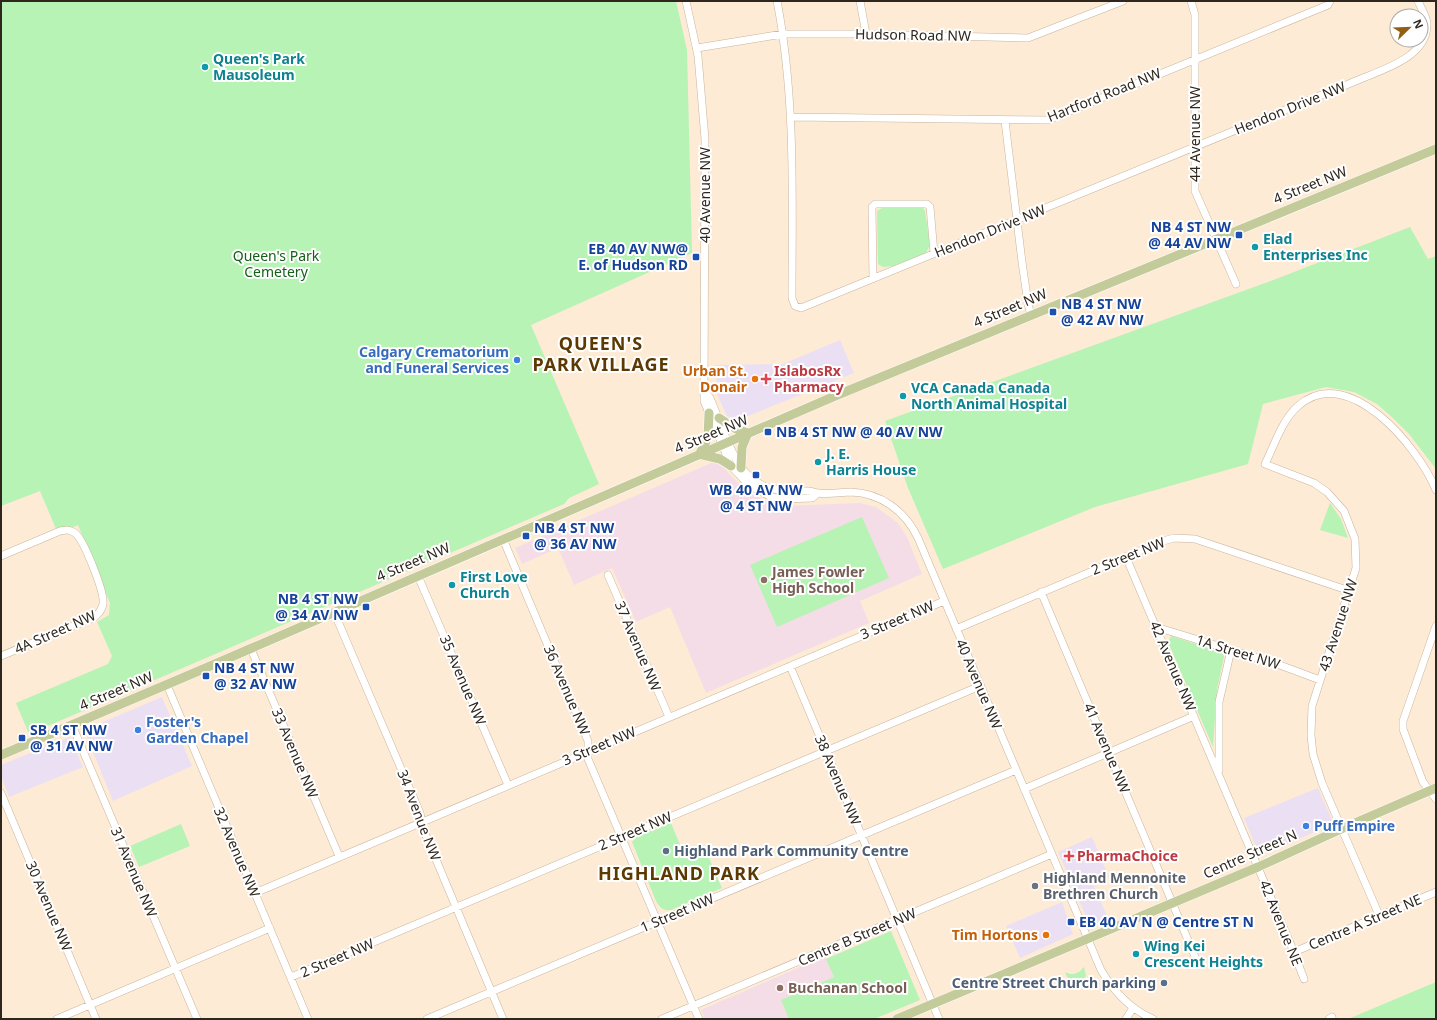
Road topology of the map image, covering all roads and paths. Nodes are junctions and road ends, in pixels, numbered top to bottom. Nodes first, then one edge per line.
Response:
1 (686, 1) edge
2 (777, 1) edge
3 (860, 1) edge
4 (1124, 1) edge
5 (1191, 1) edge
6 (1330, 1) edge
7 (1418, 1) edge
8 (1110, 4) edge
9 (783, 34) junction
10 (866, 34) junction
11 (697, 48) junction
12 (1194, 59) junction
13 (791, 117) junction
14 (1005, 121) junction
15 (1196, 146) junction
16 (1436, 150) edge
17 (1017, 220) junction
18 (1216, 239) junction
19 (934, 253) junction
20 (873, 278) junction
21 (1236, 284) dead end
22 (1031, 315) junction
23 (705, 392) junction
24 (709, 413) junction
25 (719, 418) junction
26 (748, 433) junction
27 (725, 443) junction
28 (699, 454) junction
29 (731, 466) junction
30 (741, 468) junction
31 (1436, 490) edge
32 (818, 493) junction
33 (503, 538) junction
34 (1, 556) edge
35 (1126, 557) junction
36 (608, 575) dead end
37 (418, 576) junction
38 (1350, 591) junction
39 (1041, 592) junction
40 (944, 601) junction
41 (334, 612) junction
42 (1156, 626) junction
43 (1436, 626) edge
44 (956, 629) junction
45 (251, 649) junction
46 (1231, 650) junction
47 (1, 656) edge
48 (790, 666) junction
49 (1320, 680) junction
50 (167, 685) junction
51 (980, 686) junction
52 (1194, 716) junction
53 (669, 717) junction
54 (72, 725) junction
55 (588, 751) junction
56 (826, 752) junction
57 (1109, 753) junction
58 (1, 755) edge
59 (1016, 770) junction
60 (1219, 776) junction
61 (508, 785) junction
62 (1024, 789) junction
63 (1433, 789) edge
64 (1, 793) edge
65 (1436, 799) edge
66 (422, 822) junction
67 (1343, 828) junction
68 (862, 836) junction
69 (622, 837) junction
70 (1052, 854) junction
71 (339, 856) junction
72 (1258, 867) junction
73 (1436, 892) edge
74 (254, 893) junction
75 (1173, 903) junction
76 (456, 907) junction
77 (1379, 915) junction
78 (897, 920) junction
79 (657, 921) junction
80 (270, 928) junction
81 (1087, 939) junction
82 (1294, 952) junction
83 (1196, 959) dead end
84 (175, 969) junction
85 (291, 977) junction
86 (1304, 980) dead end
87 (491, 991) junction
88 (933, 1004) junction
89 (90, 1005) junction
90 (693, 1006) junction
91 (1133, 1008) junction
92 (57, 1019) edge
93 (96, 1019) edge
94 (196, 1019) edge
95 (308, 1019) edge
96 (427, 1019) edge
97 (503, 1019) edge
98 (662, 1019) edge
99 (699, 1019) edge
100 (898, 1019) edge
101 (939, 1019) edge
102 (1126, 1019) edge
103 (1153, 1019) edge

1 - 11 street, 40 Avenue NW
2 - 9 street, Hendon Drive NW
3 - 10 street
4 - 8 street, Hudson Road NW
5 - 12 street, 44 Avenue NW
6 - 12 street, Hartford Road NW
7 - 15 street, Hendon Drive NW
8 - 10 street, Hudson Road NW
9 - 10 street, Hudson Road NW
9 - 11 street, Hudson Road NW
9 - 13 street, Hendon Drive NW
11 - 23 street, 40 Avenue NW
12 - 14 street, Hartford Road NW
12 - 15 street, 44 Avenue NW
13 - 14 street, Hartford Road NW
13 - 20 street, Hendon Drive NW
14 - 17 street
15 - 17 street, Hendon Drive NW
15 - 18 street, 44 Avenue NW
16 - 18 main road, 4 Street NW
17 - 19 street, Hendon Drive NW
17 - 22 street
18 - 21 street, 44 Avenue NW
18 - 22 main road, 4 Street NW
19 - 20 street, Hendon Drive NW
19 - 20 street
22 - 26 main road, 4 Street NW
23 - 24 street, 40 Avenue NW
23 - 25 street, 40 Avenue NW
24 - 27 street, 40 Avenue NW
24 - 28 main road
25 - 26 main road
25 - 27 street, 40 Avenue NW
26 - 27 main road, 4 Street NW
26 - 30 main road
27 - 28 main road, 4 Street NW
27 - 29 street, 40 Avenue NW
27 - 30 street, 40 Avenue NW
28 - 29 main road
28 - 33 main road, 4 Street NW
29 - 32 street, 40 Avenue NW
30 - 32 street, 40 Avenue NW
31 - 38 street, 43 Avenue NW
32 - 40 street, 40 Avenue NW
33 - 37 main road, 4 Street NW
33 - 55 street, 36 Avenue NW
34 - 47 street, 4A Street NW
35 - 38 street, 2 Street NW
35 - 39 street, 2 Street NW
35 - 42 street, 42 Avenue NW
36 - 53 street, 37 Avenue NW
37 - 41 main road, 4 Street NW
37 - 61 street, 35 Avenue NW
38 - 49 street, 43 Avenue NW
39 - 44 street, 2 Street NW
39 - 57 street, 41 Avenue NW
40 - 44 street, 40 Avenue NW
40 - 48 street, 3 Street NW
41 - 45 main road, 4 Street NW
41 - 66 street, 34 Avenue NW
42 - 46 street, 1A Street NW
42 - 52 street, 42 Avenue NW
43 - 63 street
44 - 51 street, 40 Avenue NW
45 - 50 main road, 4 Street NW
45 - 71 street, 33 Avenue NW
46 - 49 street, 1A Street NW
46 - 60 street, 42 Avenue NW
48 - 53 street, 3 Street NW
48 - 56 street, 38 Avenue NW
49 - 67 street, 43 Avenue NW
50 - 54 main road, 4 Street NW
50 - 74 street, 32 Avenue NW
51 - 56 street, 2 Street NW
51 - 59 street, 40 Avenue NW
52 - 57 street
52 - 60 street, 42 Avenue NW
53 - 55 street, 3 Street NW
54 - 58 main road, 4 Street NW
54 - 84 street, 31 Avenue NW
55 - 61 street, 3 Street NW
55 - 69 street, 36 Avenue NW
56 - 68 street, 38 Avenue NW
56 - 69 street, 2 Street NW
57 - 62 street
57 - 75 street, 41 Avenue NW
59 - 62 street, 40 Avenue NW
59 - 68 street, 1 Street NW
60 - 72 street, 42 Avenue NW
61 - 66 street, 3 Street NW
62 - 70 street, 40 Avenue NW
63 - 65 street
63 - 67 main road, Centre Street N
64 - 89 street, 30 Avenue NW
66 - 71 street, 3 Street NW
66 - 76 street, 34 Avenue NW
67 - 72 main road, Centre Street N
67 - 77 street, 43 Avenue NW
68 - 78 street, 38 Avenue NW
68 - 79 street, 1 Street NW
69 - 76 street, 2 Street NW
69 - 79 street, 36 Avenue NW
70 - 78 street, Centre B Street NW
70 - 81 street, 40 Avenue NW
71 - 74 street, 3 Street NW
72 - 75 main road, Centre Street N
72 - 82 street, 42 Avenue NE
73 - 77 street, Centre A Street NE
74 - 80 street, 32 Avenue NW
75 - 81 main road, Centre Street N
75 - 83 street, 41 Avenue NW
76 - 85 street, 2 Street NW
76 - 87 street, 34 Avenue NW
77 - 82 street, Centre A Street NE
78 - 88 street, 38 Avenue NW
78 - 90 street, Centre B Street NW
79 - 87 street, 1 Street NW
79 - 90 street, 36 Avenue NW
80 - 84 street
80 - 85 street, 32 Avenue NW
81 - 88 main road, Centre Street N
81 - 91 street, 40 Avenue NW
82 - 86 street, 42 Avenue NE
84 - 89 street
84 - 94 street, 31 Avenue NW
85 - 95 street, 32 Avenue NW
87 - 96 street, 1 Street NW
87 - 97 street, 34 Avenue NW
88 - 100 main road, Centre Street N
88 - 101 street, 38 Avenue NW
89 - 92 street
89 - 93 street, 30 Avenue NW
90 - 98 street, Centre B Street NW
90 - 99 street, 36 Avenue NW
91 - 102 street
91 - 103 street, 40 Avenue NW

